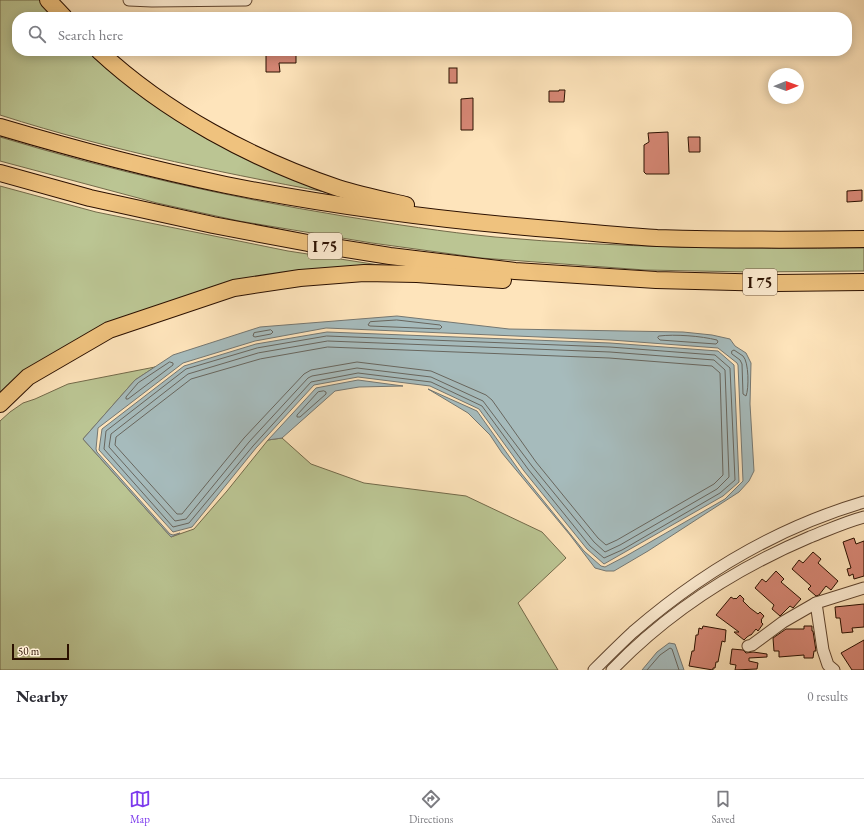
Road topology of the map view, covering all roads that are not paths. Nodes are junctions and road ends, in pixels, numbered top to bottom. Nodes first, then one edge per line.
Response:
1 (48, 0) edge
2 (129, 0) edge
3 (246, 0) edge
4 (59, 12) edge
5 (105, 56) edge
6 (0, 127) edge
7 (0, 173) edge
8 (482, 223) junction
9 (864, 239) edge
10 (656, 280) junction
11 (864, 282) edge
12 (0, 404) edge
13 (864, 502) edge
14 (864, 517) edge
15 (864, 588) edge
16 (816, 603) junction
17 (748, 646) dead end
18 (594, 670) edge
19 (612, 670) edge
20 (834, 670) edge

1 - 4 highway
2 - 3 street
5 - 8 highway
6 - 8 highway
7 - 10 highway, I 75
8 - 9 highway
10 - 11 highway, I 75
10 - 12 highway
13 - 18 street
14 - 19 street
15 - 16 street
16 - 17 street
16 - 20 street

